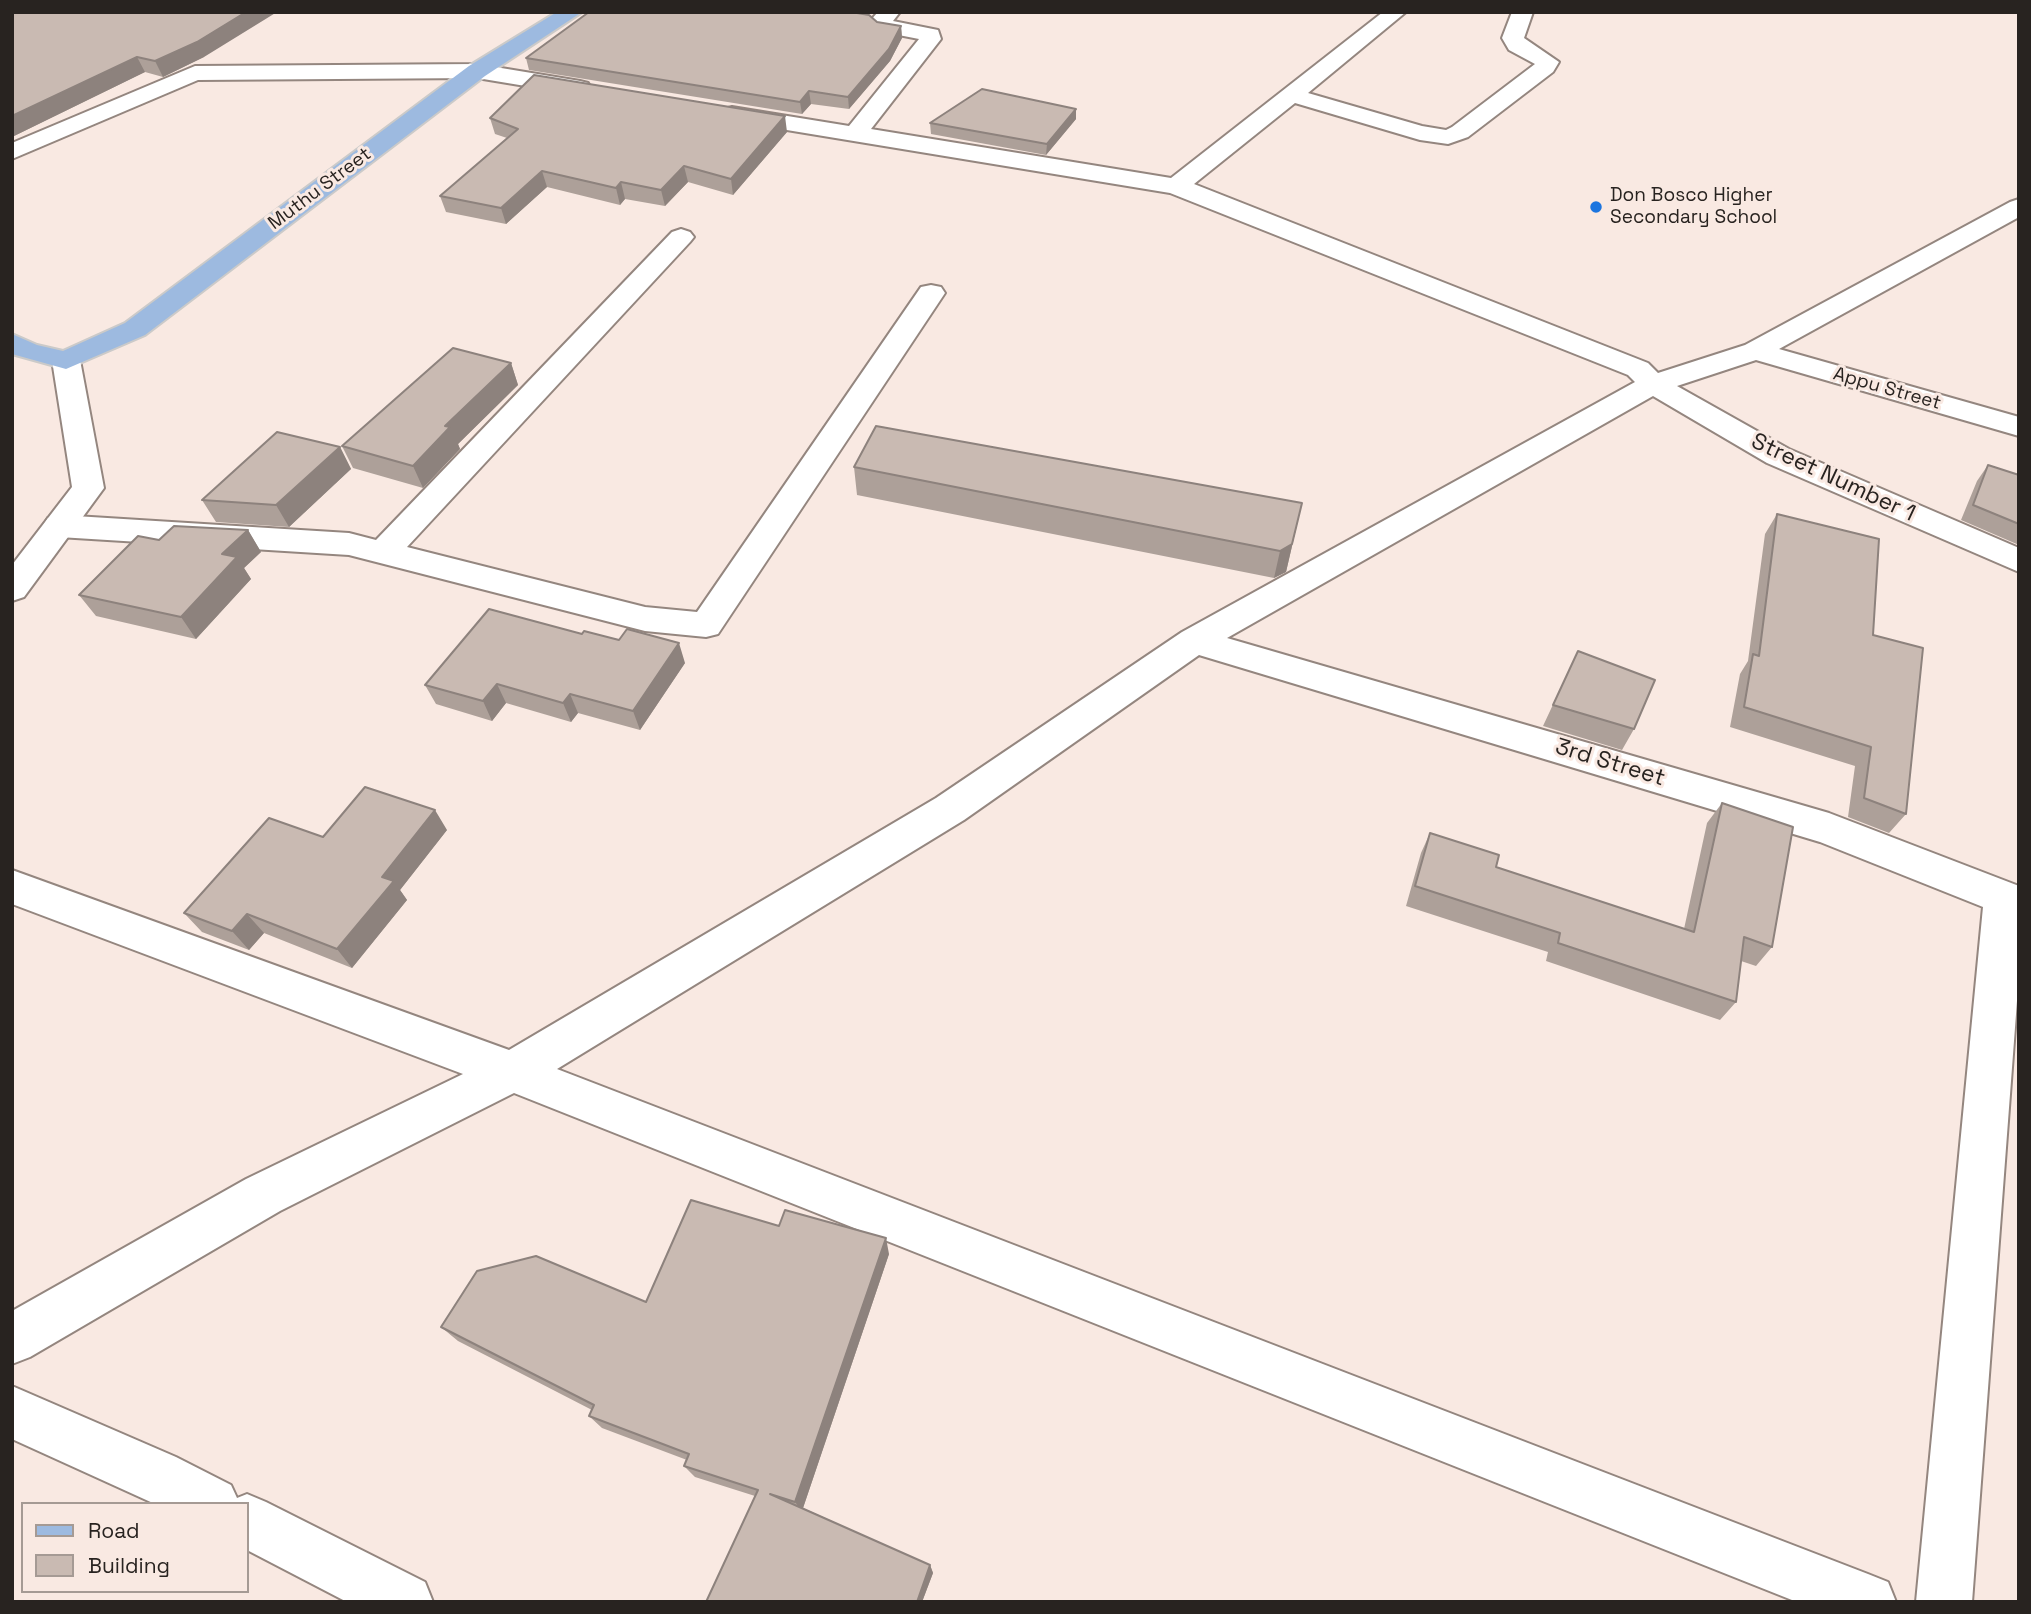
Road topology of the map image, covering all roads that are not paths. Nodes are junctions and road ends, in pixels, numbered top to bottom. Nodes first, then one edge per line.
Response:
1 (572, 12) edge
2 (890, 12) edge
3 (1396, 12) edge
4 (1523, 12) edge
5 (477, 71) junction
6 (598, 92) edge
7 (1291, 95) junction
8 (706, 110) edge
9 (855, 134) junction
10 (12, 152) edge
11 (1176, 186) junction
12 (2019, 207) edge
13 (681, 237) dead end
14 (931, 293) dead end
15 (12, 342) edge
16 (1755, 351) junction
17 (66, 360) junction
18 (1653, 384) junction
19 (2019, 427) edge
20 (59, 526) junction
21 (383, 553) junction
22 (2019, 561) edge
23 (12, 589) edge
24 (1194, 641) junction
25 (12, 887) edge
26 (2012, 902) edge
27 (512, 1072) junction
28 (12, 1339) edge
29 (12, 1412) edge
30 (208, 1502) edge
31 (248, 1522) edge
32 (405, 1602) edge
33 (1868, 1602) edge
34 (1944, 1602) edge

1 - 5 main road, Muthu Street
2 - 9 street
3 - 7 street
4 - 7 street
5 - 6 street
5 - 10 street
5 - 17 main road, Muthu Street
7 - 11 street
8 - 9 street, Street Number 1
9 - 11 street, Street Number 1
11 - 18 street, Street Number 1
12 - 16 street
13 - 21 street
14 - 21 street
15 - 17 main road
16 - 18 street
16 - 19 street, Appu Street
17 - 20 street
18 - 22 street, Street Number 1
18 - 24 street
20 - 21 street
20 - 23 street
24 - 26 street, 3rd Street
24 - 27 street
25 - 27 street
26 - 34 street
27 - 28 street
27 - 33 street
29 - 30 street
31 - 32 street

